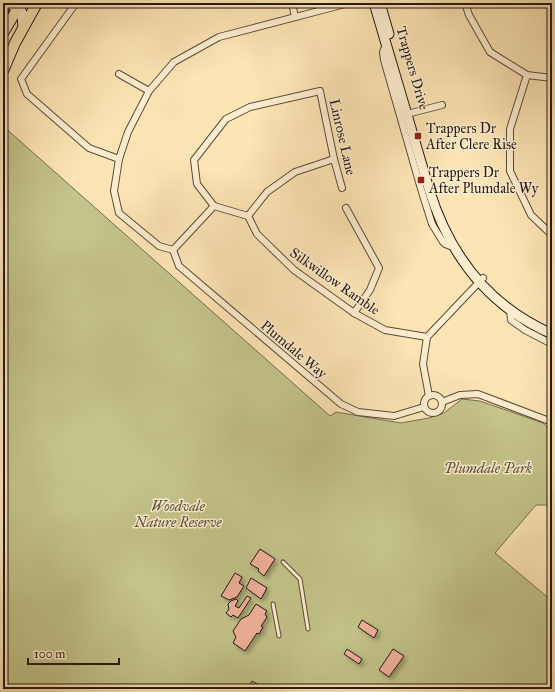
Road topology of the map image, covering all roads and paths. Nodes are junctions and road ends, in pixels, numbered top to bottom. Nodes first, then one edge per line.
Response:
1 (8, 3) edge
2 (21, 3) edge
3 (37, 3) edge
4 (76, 3) edge
5 (292, 3) edge
6 (349, 3) edge
7 (374, 3) edge
8 (380, 3) edge
9 (465, 3) edge
10 (3, 5) edge
11 (3, 14) edge
12 (295, 17) junction
13 (23, 28) junction
14 (3, 33) edge
15 (3, 71) edge
16 (119, 74) dead end
17 (527, 74) junction
18 (552, 78) edge
19 (149, 91) junction
20 (442, 105) dead end
21 (411, 113) junction
22 (119, 159) junction
23 (334, 159) junction
24 (342, 188) dead end
25 (214, 206) junction
26 (346, 208) dead end
27 (248, 216) junction
28 (552, 235) edge
29 (174, 250) junction
30 (481, 280) junction
31 (510, 309) junction
32 (354, 313) junction
33 (552, 329) edge
34 (552, 334) edge
35 (427, 337) junction
36 (552, 344) edge
37 (429, 396) junction
38 (442, 402) junction
39 (424, 407) junction
40 (552, 422) edge
41 (283, 562) dead end
42 (273, 604) dead end
43 (308, 629) dead end
44 (279, 636) dead end

1 - 2 main road
2 - 13 main road
2 - 14 main road
3 - 13 main road
4 - 22 street
5 - 12 street
6 - 12 street
7 - 30 main road, Trappers Drive
8 - 21 main road, Trappers Drive
9 - 17 street
10 - 11 main road
12 - 19 street
13 - 15 main road
16 - 19 street
17 - 18 street
17 - 28 street
19 - 22 street
20 - 21 street
21 - 30 main road, Trappers Drive
22 - 29 street
23 - 24 street, Linrose Lane
23 - 25 street, Linrose Lane
23 - 27 street
25 - 27 street
25 - 29 street
26 - 32 street
27 - 32 street, Silkwillow Ramble
29 - 39 street, Plumdale Way
30 - 31 main road, Trappers Drive
30 - 33 main road, Trappers Drive
30 - 35 street
31 - 34 main road, Trappers Drive
31 - 36 street, Trappers Drive
32 - 35 street, Silkwillow Ramble
35 - 37 street
37 - 38 street
37 - 39 street
38 - 39 street
38 - 40 street
41 - 43 lane
42 - 44 lane

